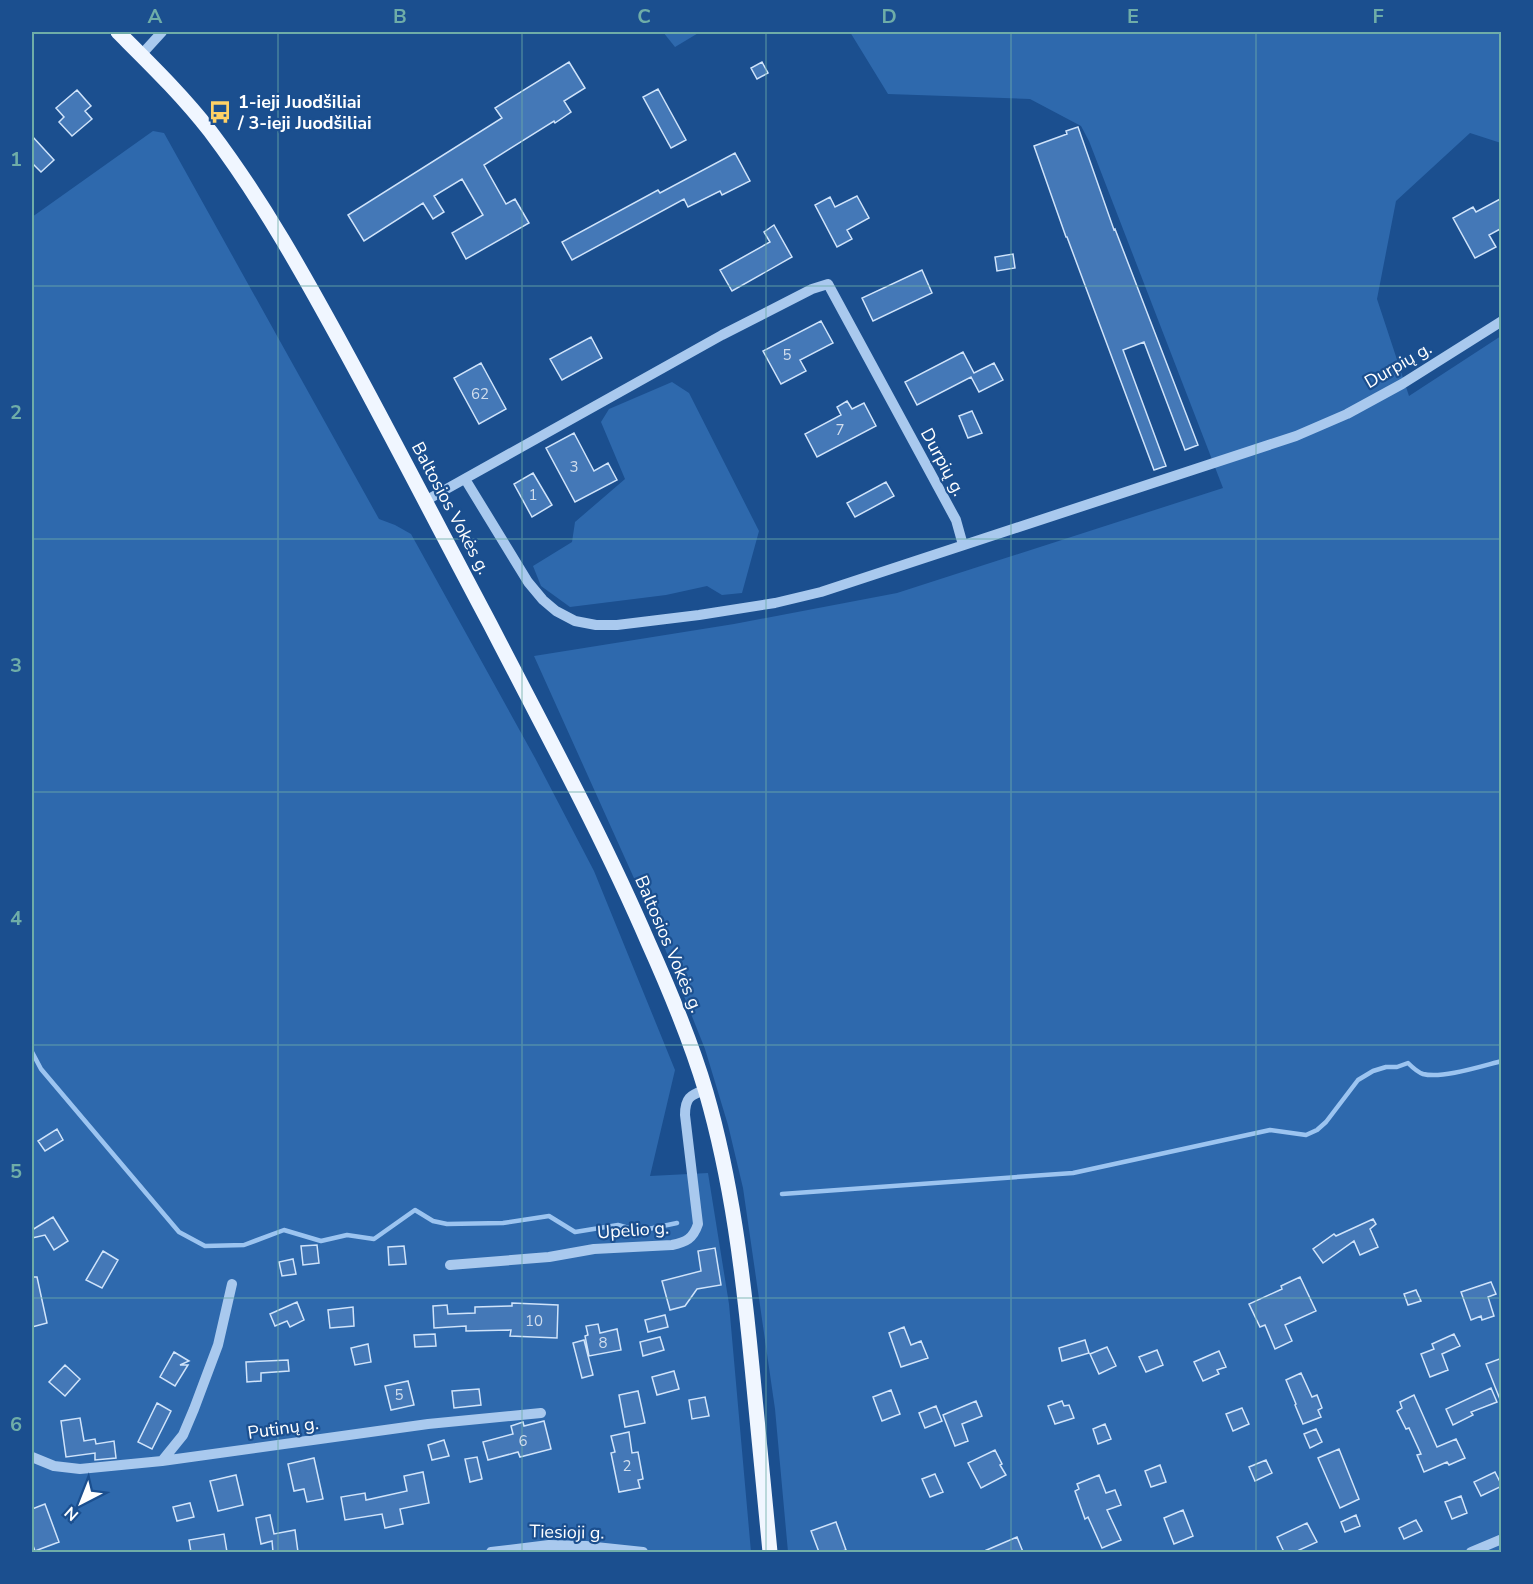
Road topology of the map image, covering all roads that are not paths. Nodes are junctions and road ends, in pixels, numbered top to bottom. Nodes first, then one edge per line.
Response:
1 (118, 32) edge
2 (162, 32) edge
3 (141, 55) junction
4 (1502, 321) edge
5 (465, 479) junction
6 (425, 501) junction
7 (963, 545) junction
8 (705, 1090) junction
9 (450, 1265) dead end
10 (231, 1284) dead end
11 (541, 1413) dead end
12 (32, 1457) edge
13 (162, 1461) junction
14 (1502, 1539) edge
15 (491, 1552) edge
16 (643, 1552) edge
17 (770, 1552) edge
18 (1471, 1552) edge

1 - 3 main road, Baltosios Vokės g.
2 - 3 street
3 - 6 main road, Baltosios Vokės g.
4 - 7 street, Durpių g.
5 - 6 street, Durpių g.
5 - 7 street
5 - 7 street, Durpių g.
6 - 8 main road, Baltosios Vokės g.
8 - 9 street, Upelio g.
8 - 17 main road, Baltosios Vokės g.
10 - 13 street
11 - 13 street, Putinų g.
12 - 13 street, Putinų g.
14 - 18 street
15 - 16 street, Tiesioji g.

